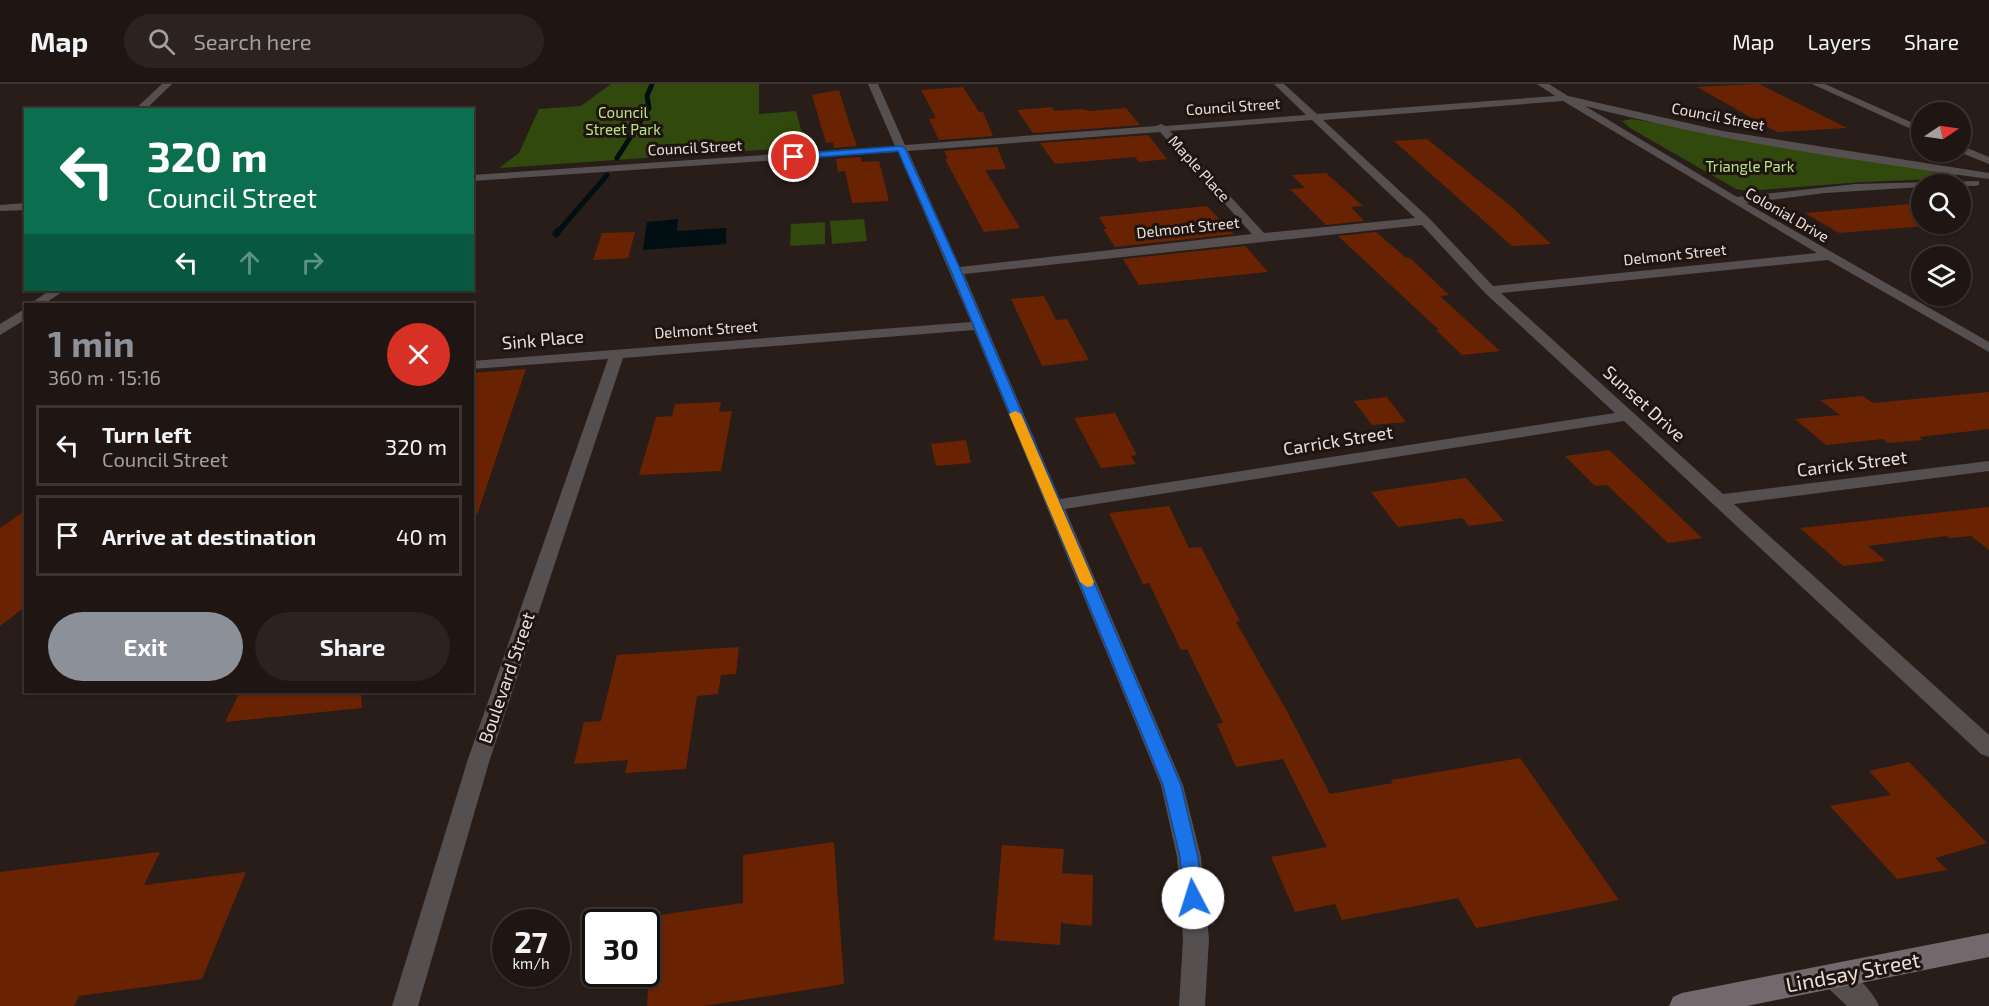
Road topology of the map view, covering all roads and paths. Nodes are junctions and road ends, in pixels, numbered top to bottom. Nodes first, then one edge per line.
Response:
1 (167, 84) edge
2 (873, 84) edge
3 (1279, 84) edge
4 (1542, 84) edge
5 (1817, 84) edge
6 (1566, 98) junction
7 (141, 108) edge
8 (1314, 116) junction
9 (1911, 125) edge
10 (1161, 127) junction
11 (901, 148) junction
12 (1971, 153) edge
13 (1989, 160) edge
14 (1989, 176) edge
15 (474, 178) edge
16 (1989, 183) edge
17 (1735, 201) junction
18 (24, 206) edge
19 (0, 208) edge
20 (1425, 221) junction
21 (1261, 237) junction
22 (1828, 255) junction
23 (956, 271) junction
24 (1490, 290) junction
25 (56, 291) edge
26 (38, 303) edge
27 (24, 313) edge
28 (977, 326) junction
29 (0, 331) edge
30 (1989, 348) edge
31 (617, 353) junction
32 (474, 365) edge
33 (1628, 416) junction
34 (1989, 466) edge
35 (1720, 500) junction
36 (1054, 505) junction
37 (1989, 748) edge
38 (1989, 945) edge
39 (1835, 977) junction
40 (405, 1006) edge
41 (1192, 1006) edge
42 (1682, 1006) edge
43 (1866, 1006) edge

1 - 7 street
2 - 11 street
3 - 8 street, Sunset Drive
4 - 6 street, Colonial Drive
5 - 9 street
6 - 8 street, Council Street
6 - 14 street, Council Street
6 - 17 street, Colonial Drive
8 - 10 street, Council Street
8 - 20 street, Sunset Drive
10 - 11 street, Council Street
10 - 21 street, Maple Place
11 - 15 street, Council Street
11 - 23 street
12 - 13 street
16 - 17 street
17 - 22 street, Colonial Drive
18 - 19 street
20 - 21 street, Delmont Street
20 - 24 street, Sunset Drive
21 - 23 street, Delmont Street
22 - 24 street, Delmont Street
22 - 30 street, Colonial Drive
23 - 28 street
24 - 33 street, Sunset Drive
25 - 26 street
27 - 29 street
28 - 31 street, Delmont Street
28 - 36 street
31 - 32 street, Sink Place
31 - 40 street, Boulevard Street
33 - 35 street, Sunset Drive
33 - 36 street, Carrick Street
34 - 35 street, Carrick Street
35 - 37 street, Sunset Drive
36 - 41 street
38 - 39 main road, Lindsay Street
39 - 42 main road, Lindsay Street
39 - 43 street

